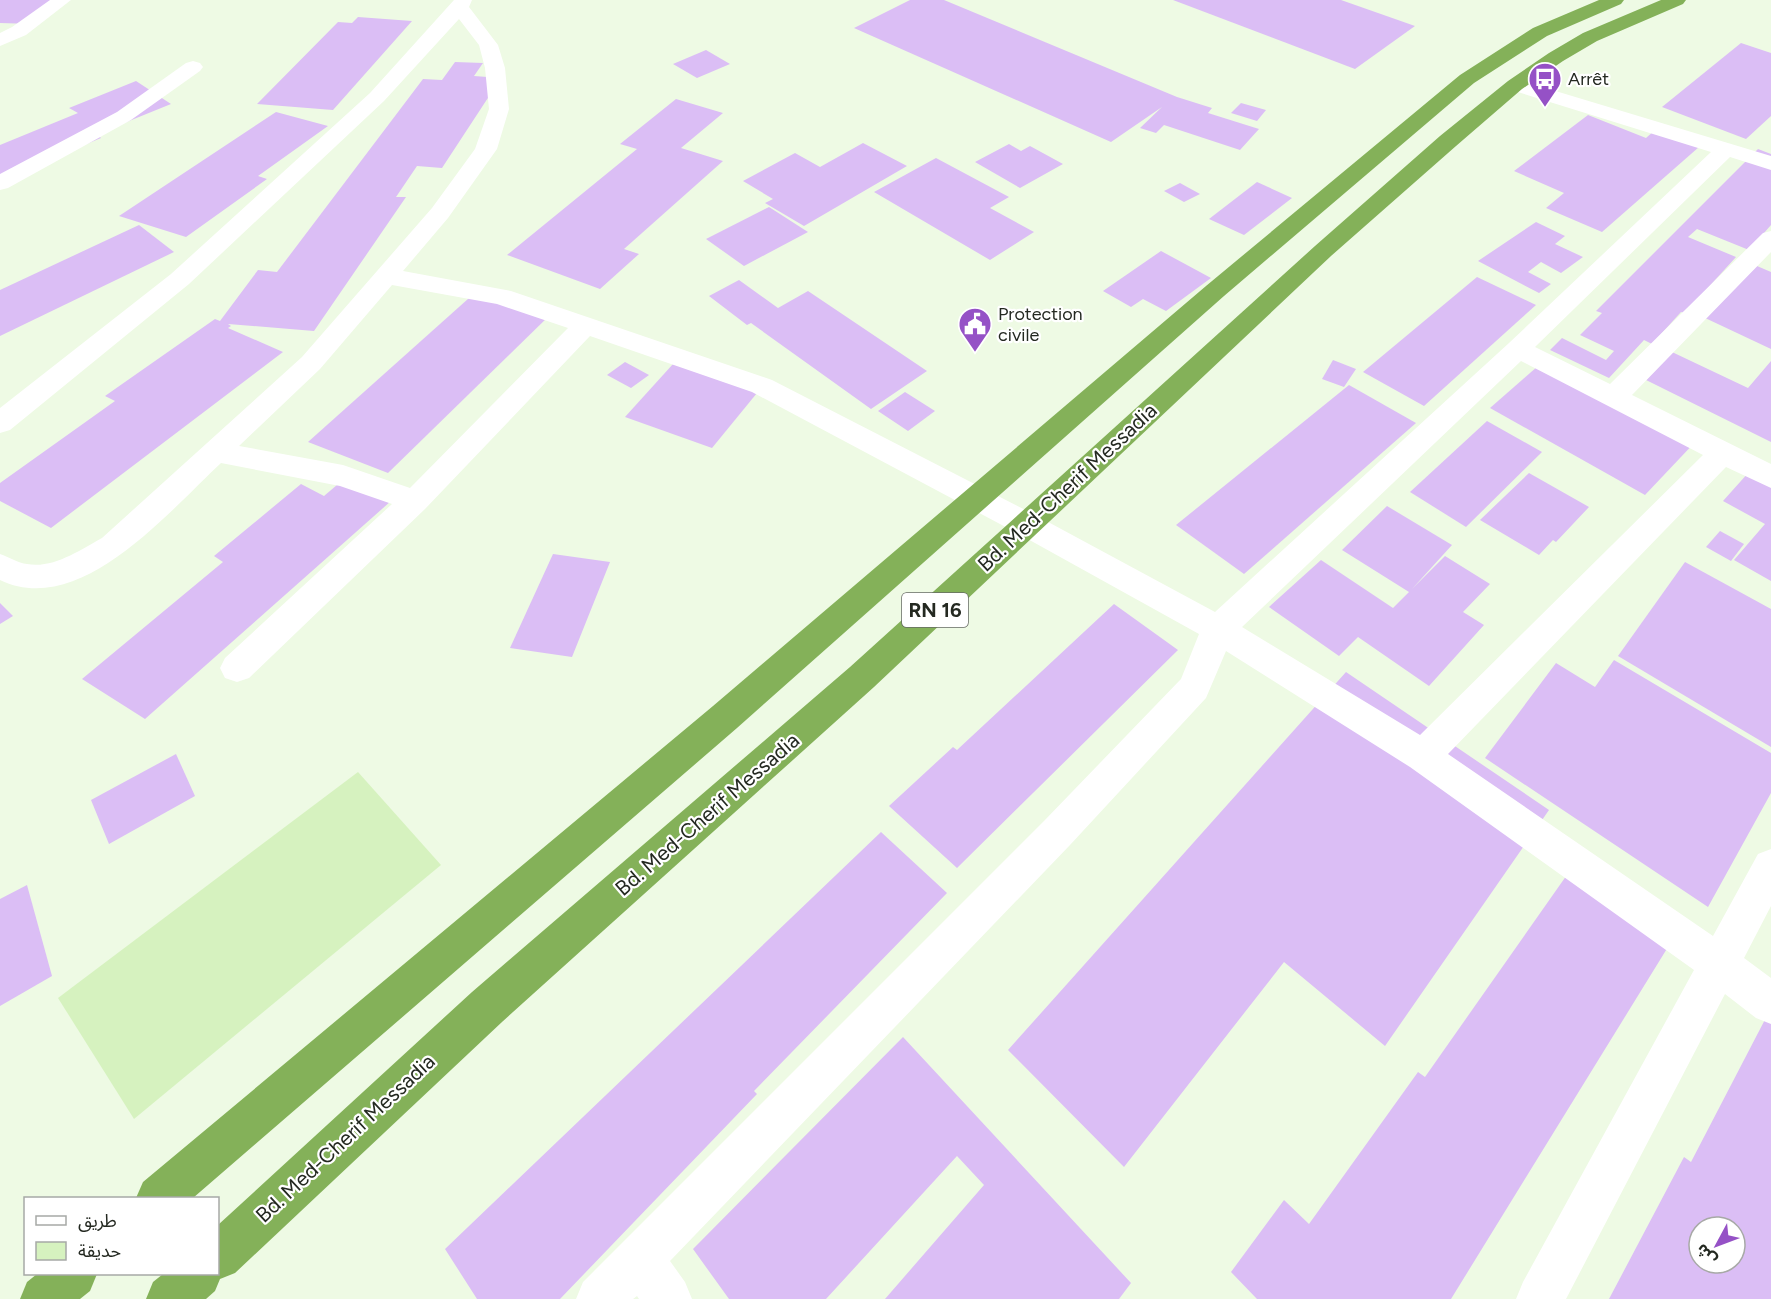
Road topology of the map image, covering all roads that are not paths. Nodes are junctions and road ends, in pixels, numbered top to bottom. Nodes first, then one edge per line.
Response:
1 (62, 0) edge
2 (1615, 0) edge
3 (1677, 0) edge
4 (462, 3) edge
5 (0, 40) edge
6 (193, 67) dead end
7 (1515, 85) junction
8 (1727, 148) junction
9 (1771, 163) edge
10 (0, 183) edge
11 (1771, 238) edge
12 (386, 276) junction
13 (585, 325) junction
14 (1518, 350) junction
15 (1614, 397) junction
16 (0, 423) edge
17 (214, 451) junction
18 (1722, 453) junction
19 (1771, 477) edge
20 (975, 499) junction
21 (415, 501) junction
22 (1026, 525) junction
23 (0, 566) edge
24 (1218, 629) junction
25 (237, 668) dead end
26 (1424, 756) junction
27 (1771, 867) edge
28 (1719, 964) junction
29 (1771, 1003) edge
30 (160, 1197) edge
31 (219, 1255) edge
32 (639, 1259) junction
33 (73, 1275) edge
34 (197, 1275) edge
35 (44, 1299) edge
36 (170, 1299) edge
37 (600, 1299) edge
38 (668, 1299) edge
39 (1540, 1299) edge

1 - 5 street
2 - 20 highway, RN 16
3 - 7 highway, Bd. Med-Cherif Messadia / RN 16
4 - 12 street
4 - 16 street
6 - 10 street
7 - 8 street
7 - 22 highway, Bd. Med-Cherif Messadia / RN 16
8 - 9 street
8 - 14 street
11 - 15 street
12 - 13 street
12 - 17 street
13 - 20 street
13 - 21 street
14 - 15 street
14 - 24 street
15 - 18 street
17 - 21 street
17 - 23 street
18 - 19 street
18 - 26 street
20 - 22 street
20 - 30 highway, RN 16
21 - 25 street
22 - 24 street
22 - 31 highway, Bd. Med-Cherif Messadia / RN 16
24 - 26 street
24 - 32 street
26 - 28 street
27 - 28 street
28 - 29 street
28 - 39 street
32 - 37 street
32 - 38 street
33 - 35 highway
34 - 36 highway

